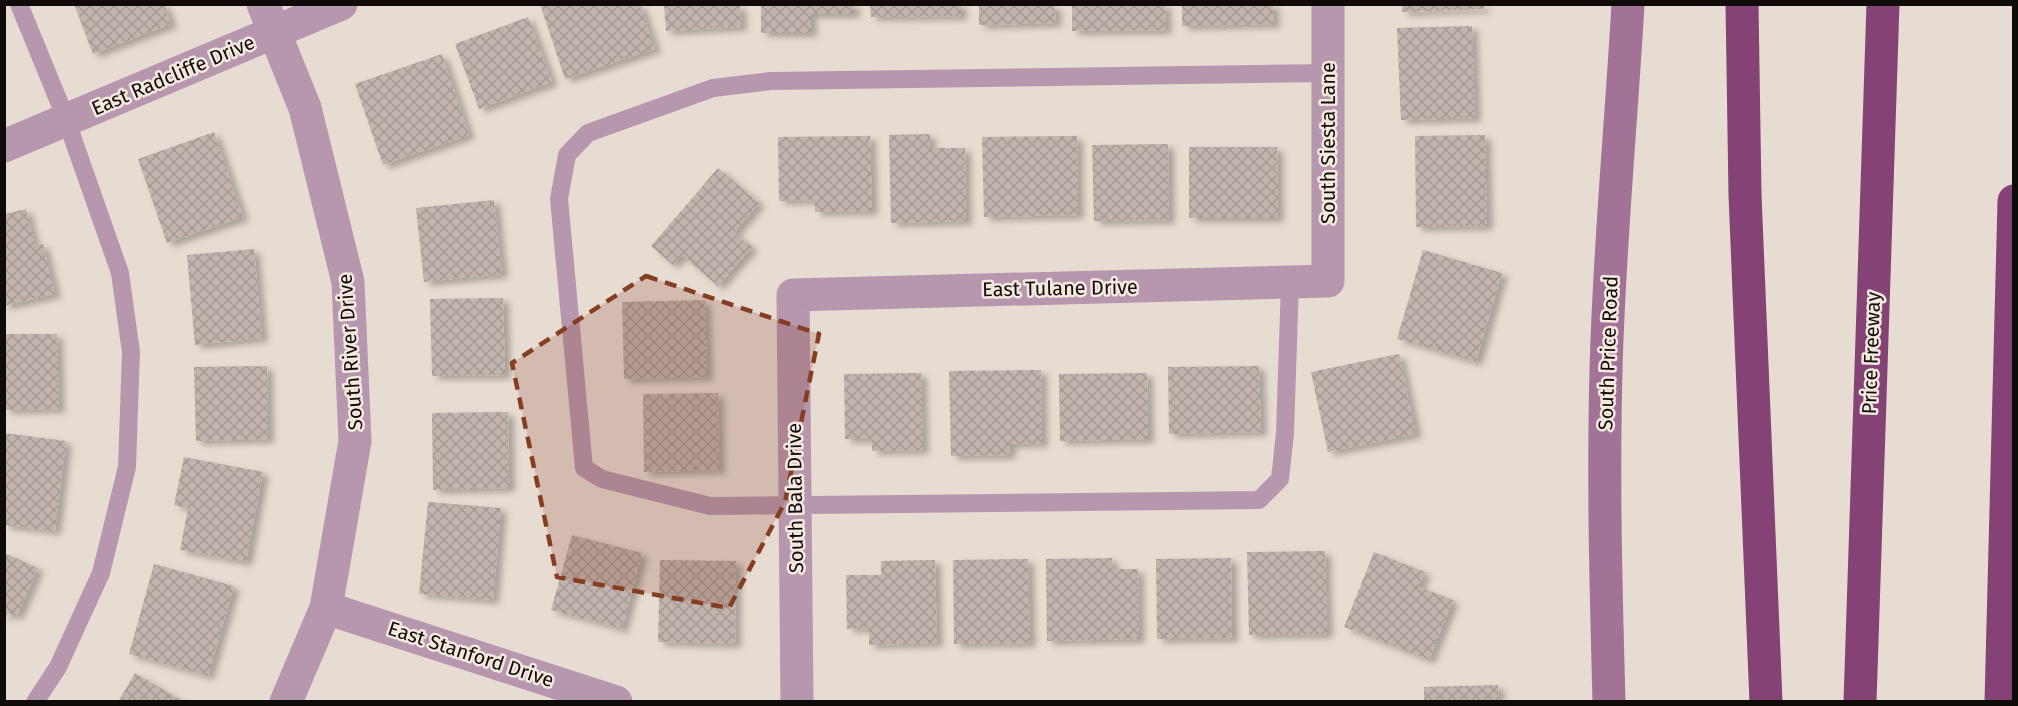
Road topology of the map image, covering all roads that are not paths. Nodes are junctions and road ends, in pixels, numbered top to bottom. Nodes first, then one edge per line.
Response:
1 (19, 4) edge
2 (341, 4) edge
3 (1328, 4) edge
4 (1628, 4) edge
5 (1742, 4) edge
6 (1882, 4) edge
7 (269, 18) edge
8 (1328, 73) junction
9 (66, 119) junction
10 (4, 146) edge
11 (2013, 201) edge
12 (1328, 281) joint
13 (1290, 282) junction
14 (793, 295) joint
15 (795, 506) junction
16 (326, 608) junction
17 (35, 702) edge
18 (286, 702) edge
19 (616, 702) edge
20 (797, 702) edge
21 (1609, 702) edge
22 (1766, 702) edge
23 (1860, 702) edge
24 (2001, 702) edge

1 - 9 lane
2 - 7 street, East Radcliffe Drive
3 - 8 street, South Siesta Lane
4 - 21 main road, South Price Road
5 - 22 highway
6 - 23 highway, Price Freeway
7 - 9 street, East Radcliffe Drive
7 - 16 street, South River Drive
8 - 12 street, South Siesta Lane
8 - 15 lane
9 - 10 street, East Radcliffe Drive
9 - 17 lane
11 - 24 highway
12 - 13 street, East Tulane Drive
13 - 14 street, East Tulane Drive
13 - 15 lane
14 - 15 street, South Bala Drive
15 - 20 street, South Bala Drive
16 - 18 street, South River Drive
16 - 19 street, East Stanford Drive

